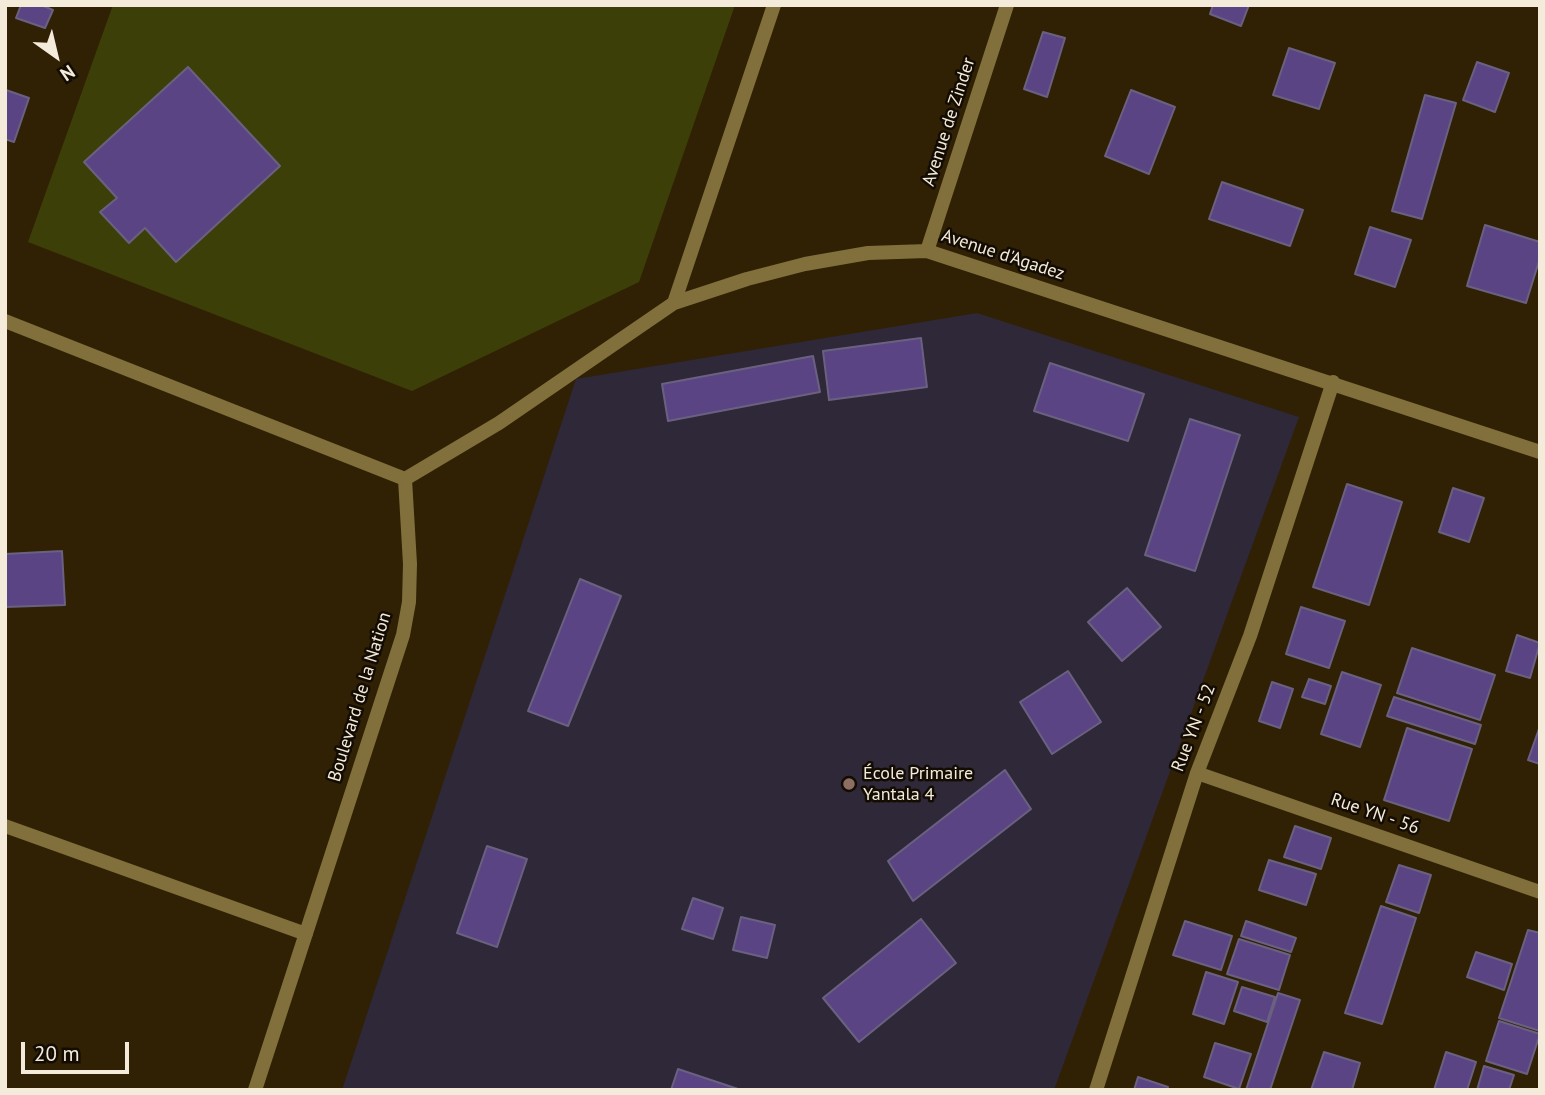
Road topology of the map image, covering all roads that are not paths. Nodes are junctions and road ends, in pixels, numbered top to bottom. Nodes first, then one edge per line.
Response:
1 (774, 5) edge
2 (1007, 5) edge
3 (927, 251) junction
4 (674, 303) junction
5 (5, 321) edge
6 (1333, 382) junction
7 (1540, 452) edge
8 (405, 479) junction
9 (1197, 773) junction
10 (5, 826) edge
11 (1540, 892) edge
12 (306, 934) junction
13 (255, 1090) edge
14 (1096, 1090) edge

1 - 4 street
2 - 3 street, Avenue de Zinder
3 - 4 street, Avenue d'Agadez
3 - 6 street, Avenue d'Agadez
4 - 8 street, Avenue d'Agadez
5 - 8 street
6 - 7 street, Avenue d'Agadez
6 - 9 street, Rue YN - 52
8 - 12 street, Boulevard de la Nation
9 - 11 street, Rue YN - 56
9 - 14 street, Rue YN - 52
10 - 12 street
12 - 13 street, Boulevard de la Nation

